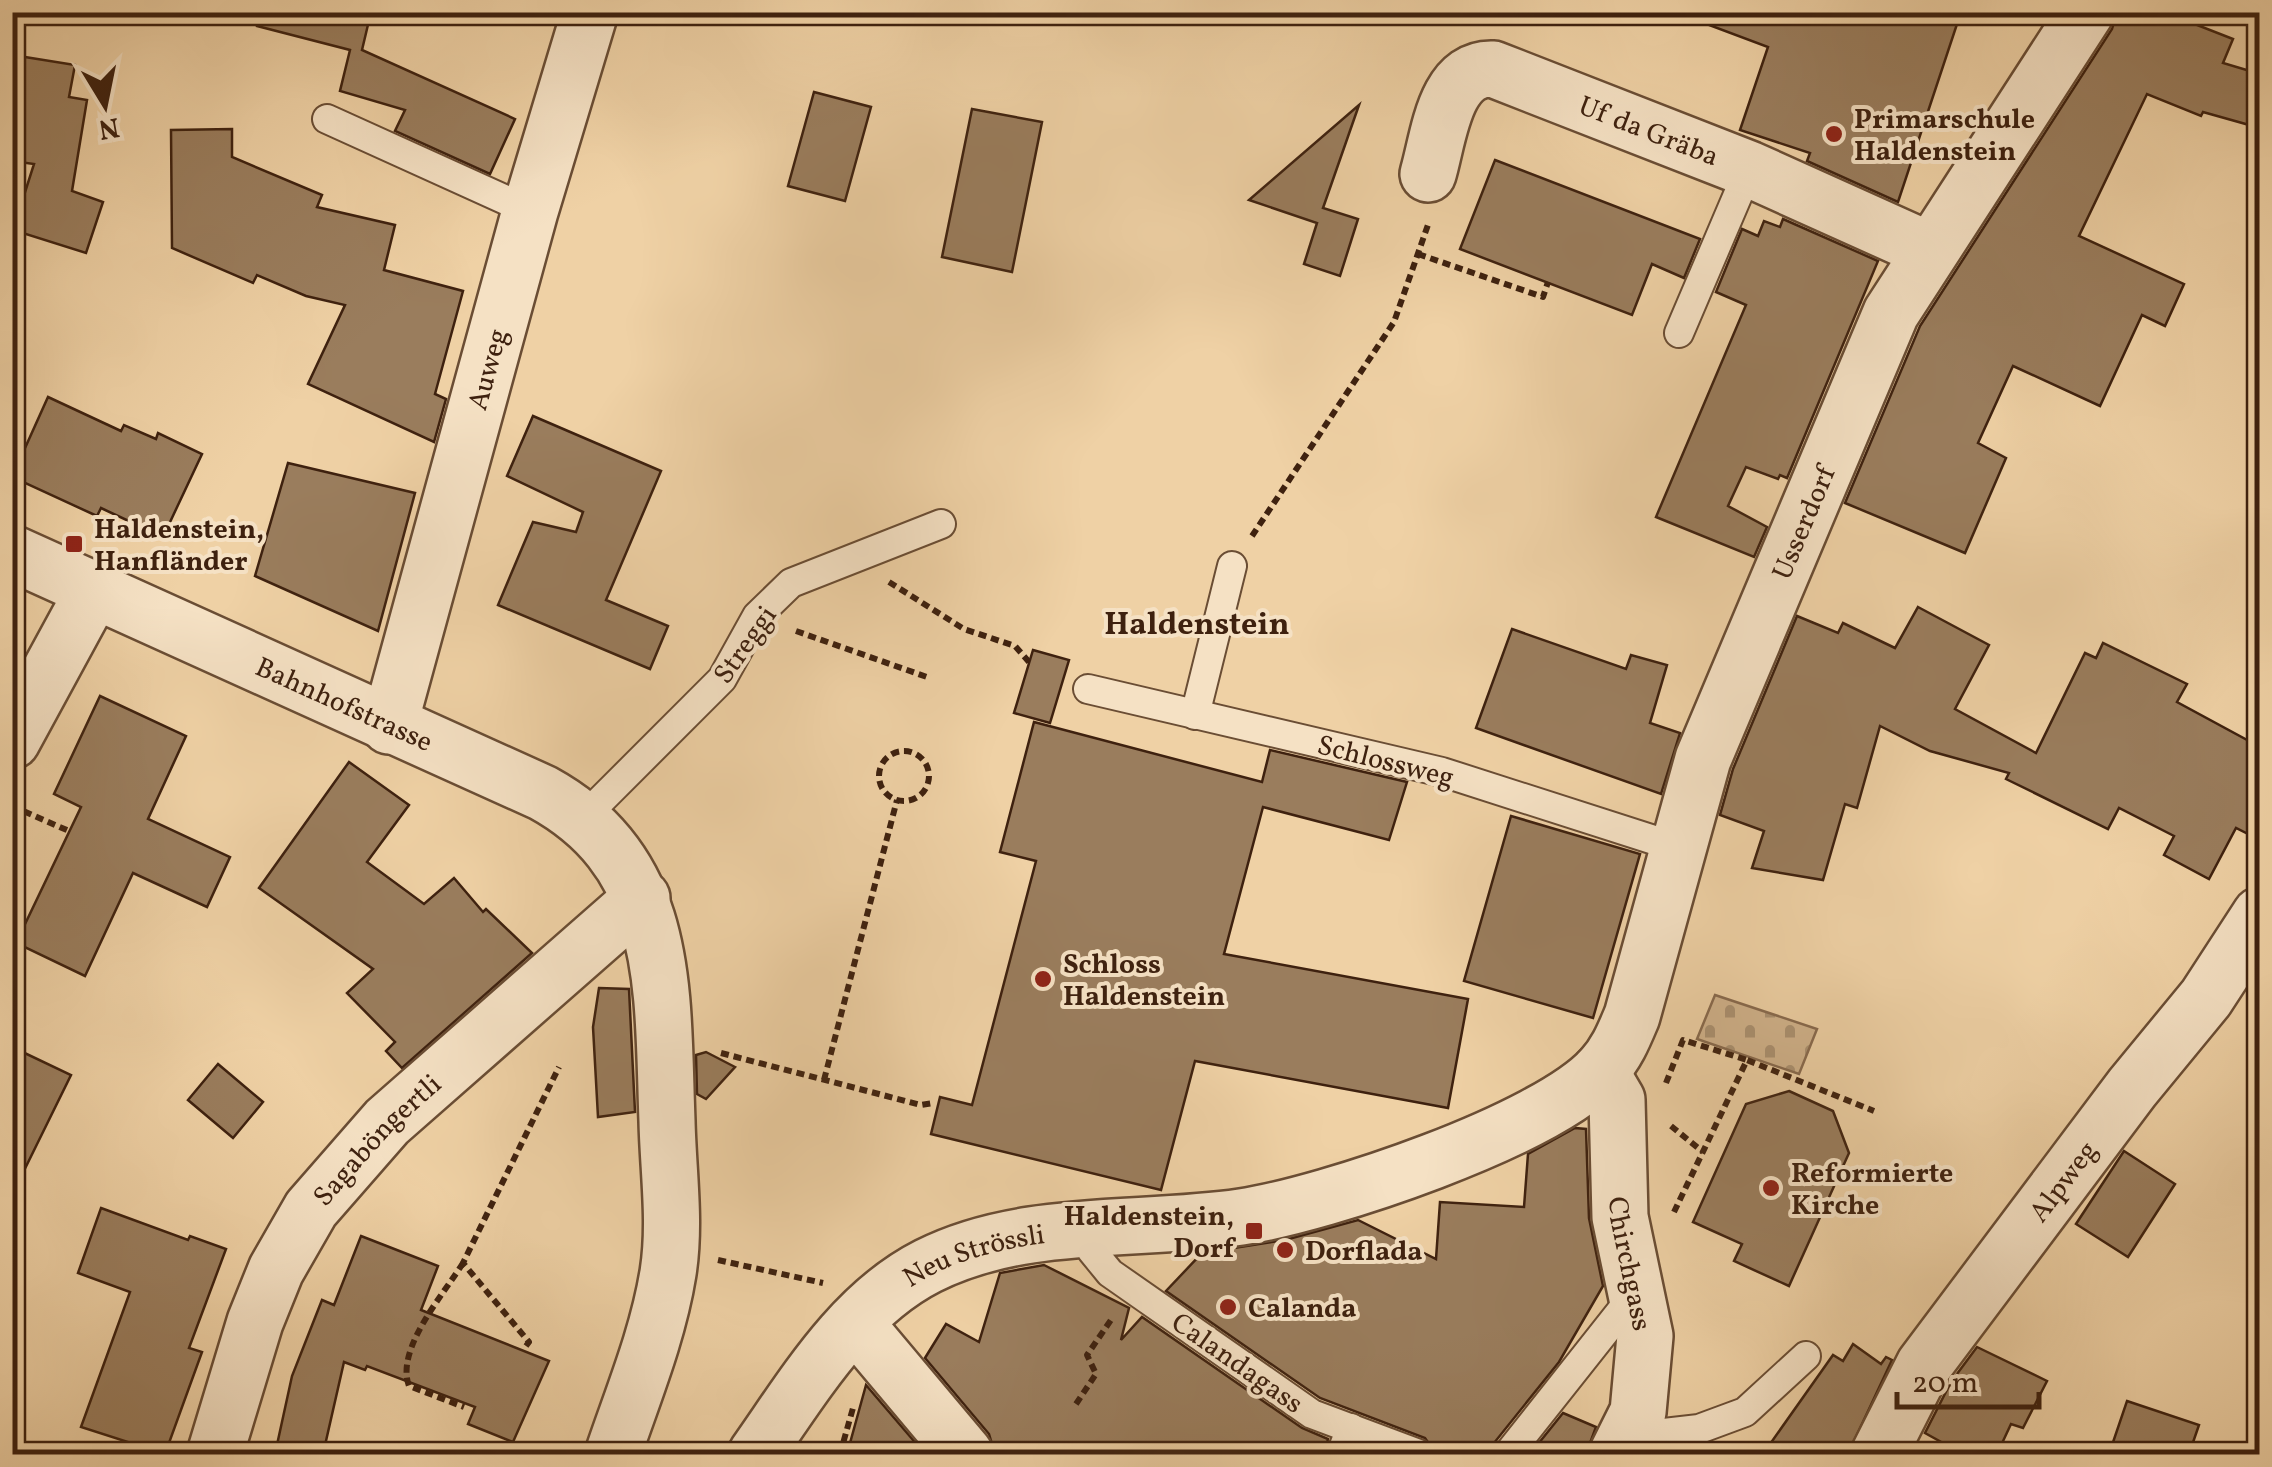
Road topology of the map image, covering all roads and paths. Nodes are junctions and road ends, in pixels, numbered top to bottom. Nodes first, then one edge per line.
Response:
1 (590, 12) edge
2 (2086, 12) edge
3 (327, 119) dead end
4 (1749, 169) junction
5 (1428, 174) joint
6 (530, 211) junction
7 (1929, 250) junction
8 (1418, 254) junction
9 (1548, 282) dead end
10 (1679, 333) dead end
11 (941, 524) dead end
12 (12, 552) edge
13 (854, 561) junction
14 (1232, 566) joint
15 (94, 590) junction
16 (757, 616) junction
17 (1029, 662) dead end
18 (927, 676) dead end
19 (1088, 689) dead end
20 (1194, 715) junction
21 (389, 726) junction
22 (12, 741) edge
23 (898, 800) junction
24 (12, 806) edge
25 (583, 818) junction
26 (69, 831) dead end
27 (1679, 848) junction
28 (642, 898) junction
29 (2260, 914) edge
30 (721, 1053) dead end
31 (1747, 1060) junction
32 (558, 1067) dead end
33 (1600, 1071) junction
34 (824, 1080) junction
35 (1662, 1095) dead end
36 (932, 1103) dead end
37 (1874, 1111) dead end
38 (1667, 1122) dead end
39 (1703, 1152) junction
40 (1666, 1228) dead end
41 (1086, 1232) junction
42 (710, 1258) dead end
43 (463, 1264) junction
44 (1638, 1290) junction
45 (840, 1303) junction
46 (1119, 1308) dead end
47 (526, 1346) dead end
48 (1806, 1356) dead end
49 (1076, 1404) dead end
50 (464, 1407) dead end
51 (1346, 1441) edge
52 (1623, 1446) edge
53 (216, 1454) edge
54 (613, 1454) edge
55 (756, 1454) edge
56 (965, 1454) edge
57 (1419, 1454) edge
58 (1508, 1454) edge
59 (1878, 1454) edge

1 - 6 street, Auweg
2 - 7 street, Usserdorf
3 - 6 lane
4 - 5 street, Uf da Gräba
4 - 7 street, Uf da Gräba
4 - 10 lane
5 - 8 path
6 - 21 street, Auweg
7 - 27 street, Usserdorf
8 - 9 path
8 - 14 path
11 - 13 lane, Streggi
12 - 15 street, Bahnhofstrasse
13 - 16 lane, Streggi
13 - 17 path
14 - 20 lane
15 - 21 street, Bahnhofstrasse
15 - 22 street
16 - 18 path
16 - 25 lane, Streggi
19 - 20 lane, Schlossweg
20 - 27 lane, Schlossweg
21 - 25 street, Bahnhofstrasse
23 - 23 path
23 - 34 path
24 - 26 path
25 - 28 street, Bahnhofstrasse
27 - 33 street, Usserdorf
28 - 53 street, Sagaböngertli
28 - 54 street
29 - 59 street, Alpweg
30 - 34 path
31 - 35 path
31 - 37 path
31 - 39 path
32 - 43 path
33 - 41 street, Neu Strössli
33 - 44 street, Chirchgass
34 - 36 path
38 - 39 path
39 - 40 path
41 - 45 street, Neu Strössli
41 - 51 lane, Calandagass
42 - 45 path
43 - 47 path
43 - 50 path
44 - 52 street, Chirchgass
44 - 58 lane
45 - 55 street, Neu Strössli
45 - 56 street
46 - 49 path
48 - 52 lane
51 - 57 lane, Calandagass

